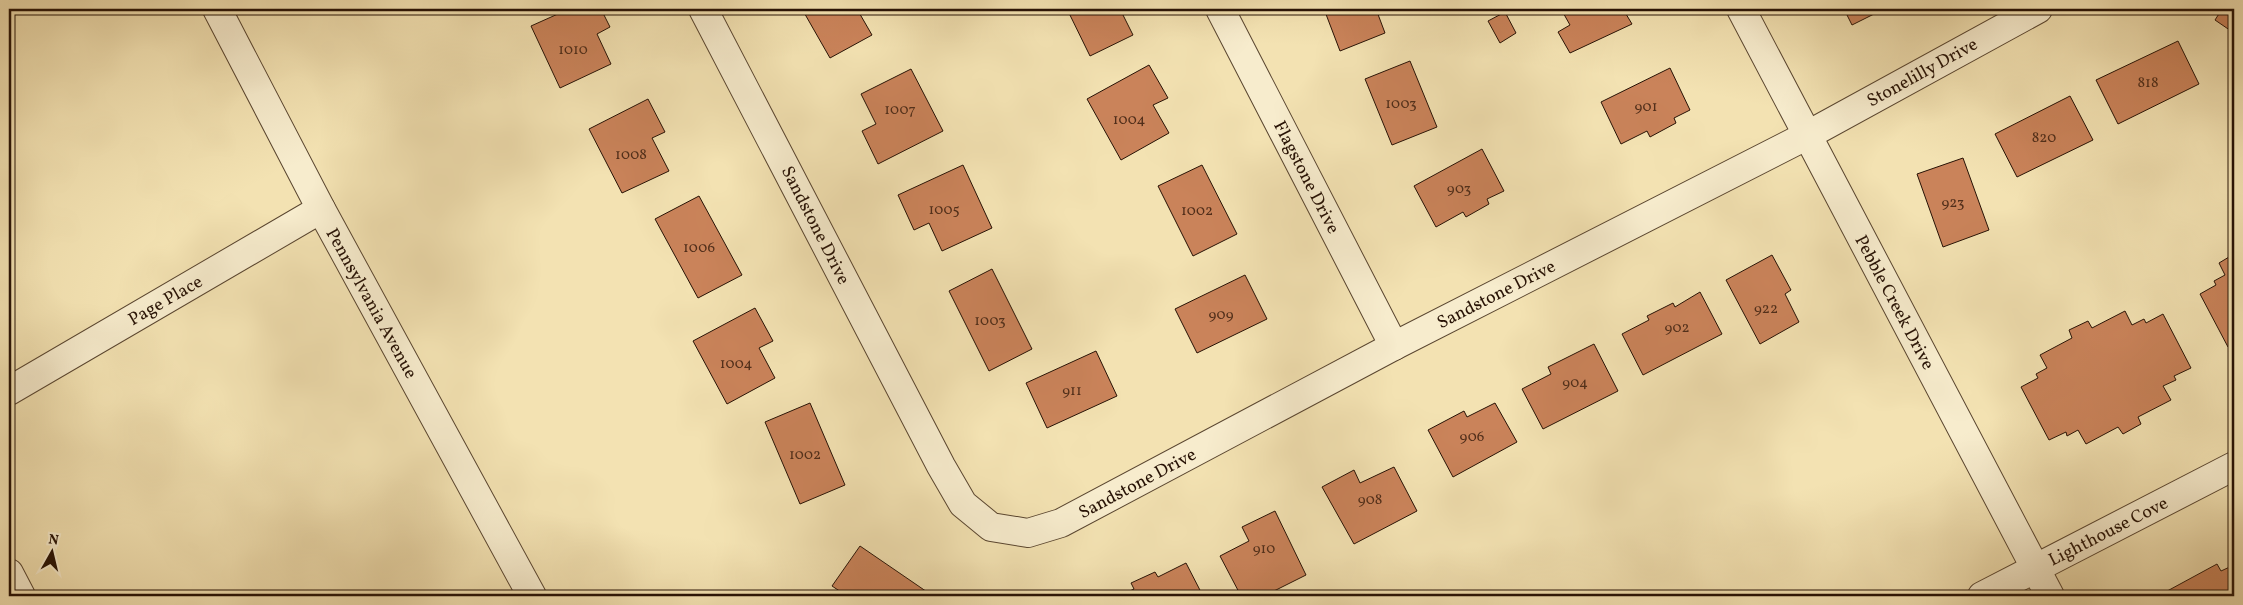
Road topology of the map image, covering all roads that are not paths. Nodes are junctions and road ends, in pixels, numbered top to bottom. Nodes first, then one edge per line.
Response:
1 (217, 9) edge
2 (703, 9) edge
3 (1220, 9) edge
4 (1741, 9) edge
5 (2038, 9) edge
6 (1806, 136) junction
7 (321, 209) junction
8 (1394, 346) junction
9 (9, 391) edge
10 (2234, 466) edge
11 (2035, 568) junction
12 (9, 573) edge
13 (21, 596) edge
14 (532, 596) edge
15 (1982, 596) edge
16 (2050, 596) edge

1 - 7 street, Pennsylvania Avenue
2 - 8 street, Sandstone Drive
3 - 8 street, Flagstone Drive
4 - 6 street, Pebble Creek Drive
5 - 6 street, Stonelilly Drive
6 - 8 street, Sandstone Drive
6 - 11 street, Pebble Creek Drive
7 - 9 street, Page Place
7 - 14 street, Pennsylvania Avenue
10 - 11 street, Lighthouse Cove
11 - 15 street, Lighthouse Cove
11 - 16 street, Pebble Creek Drive
12 - 13 street

